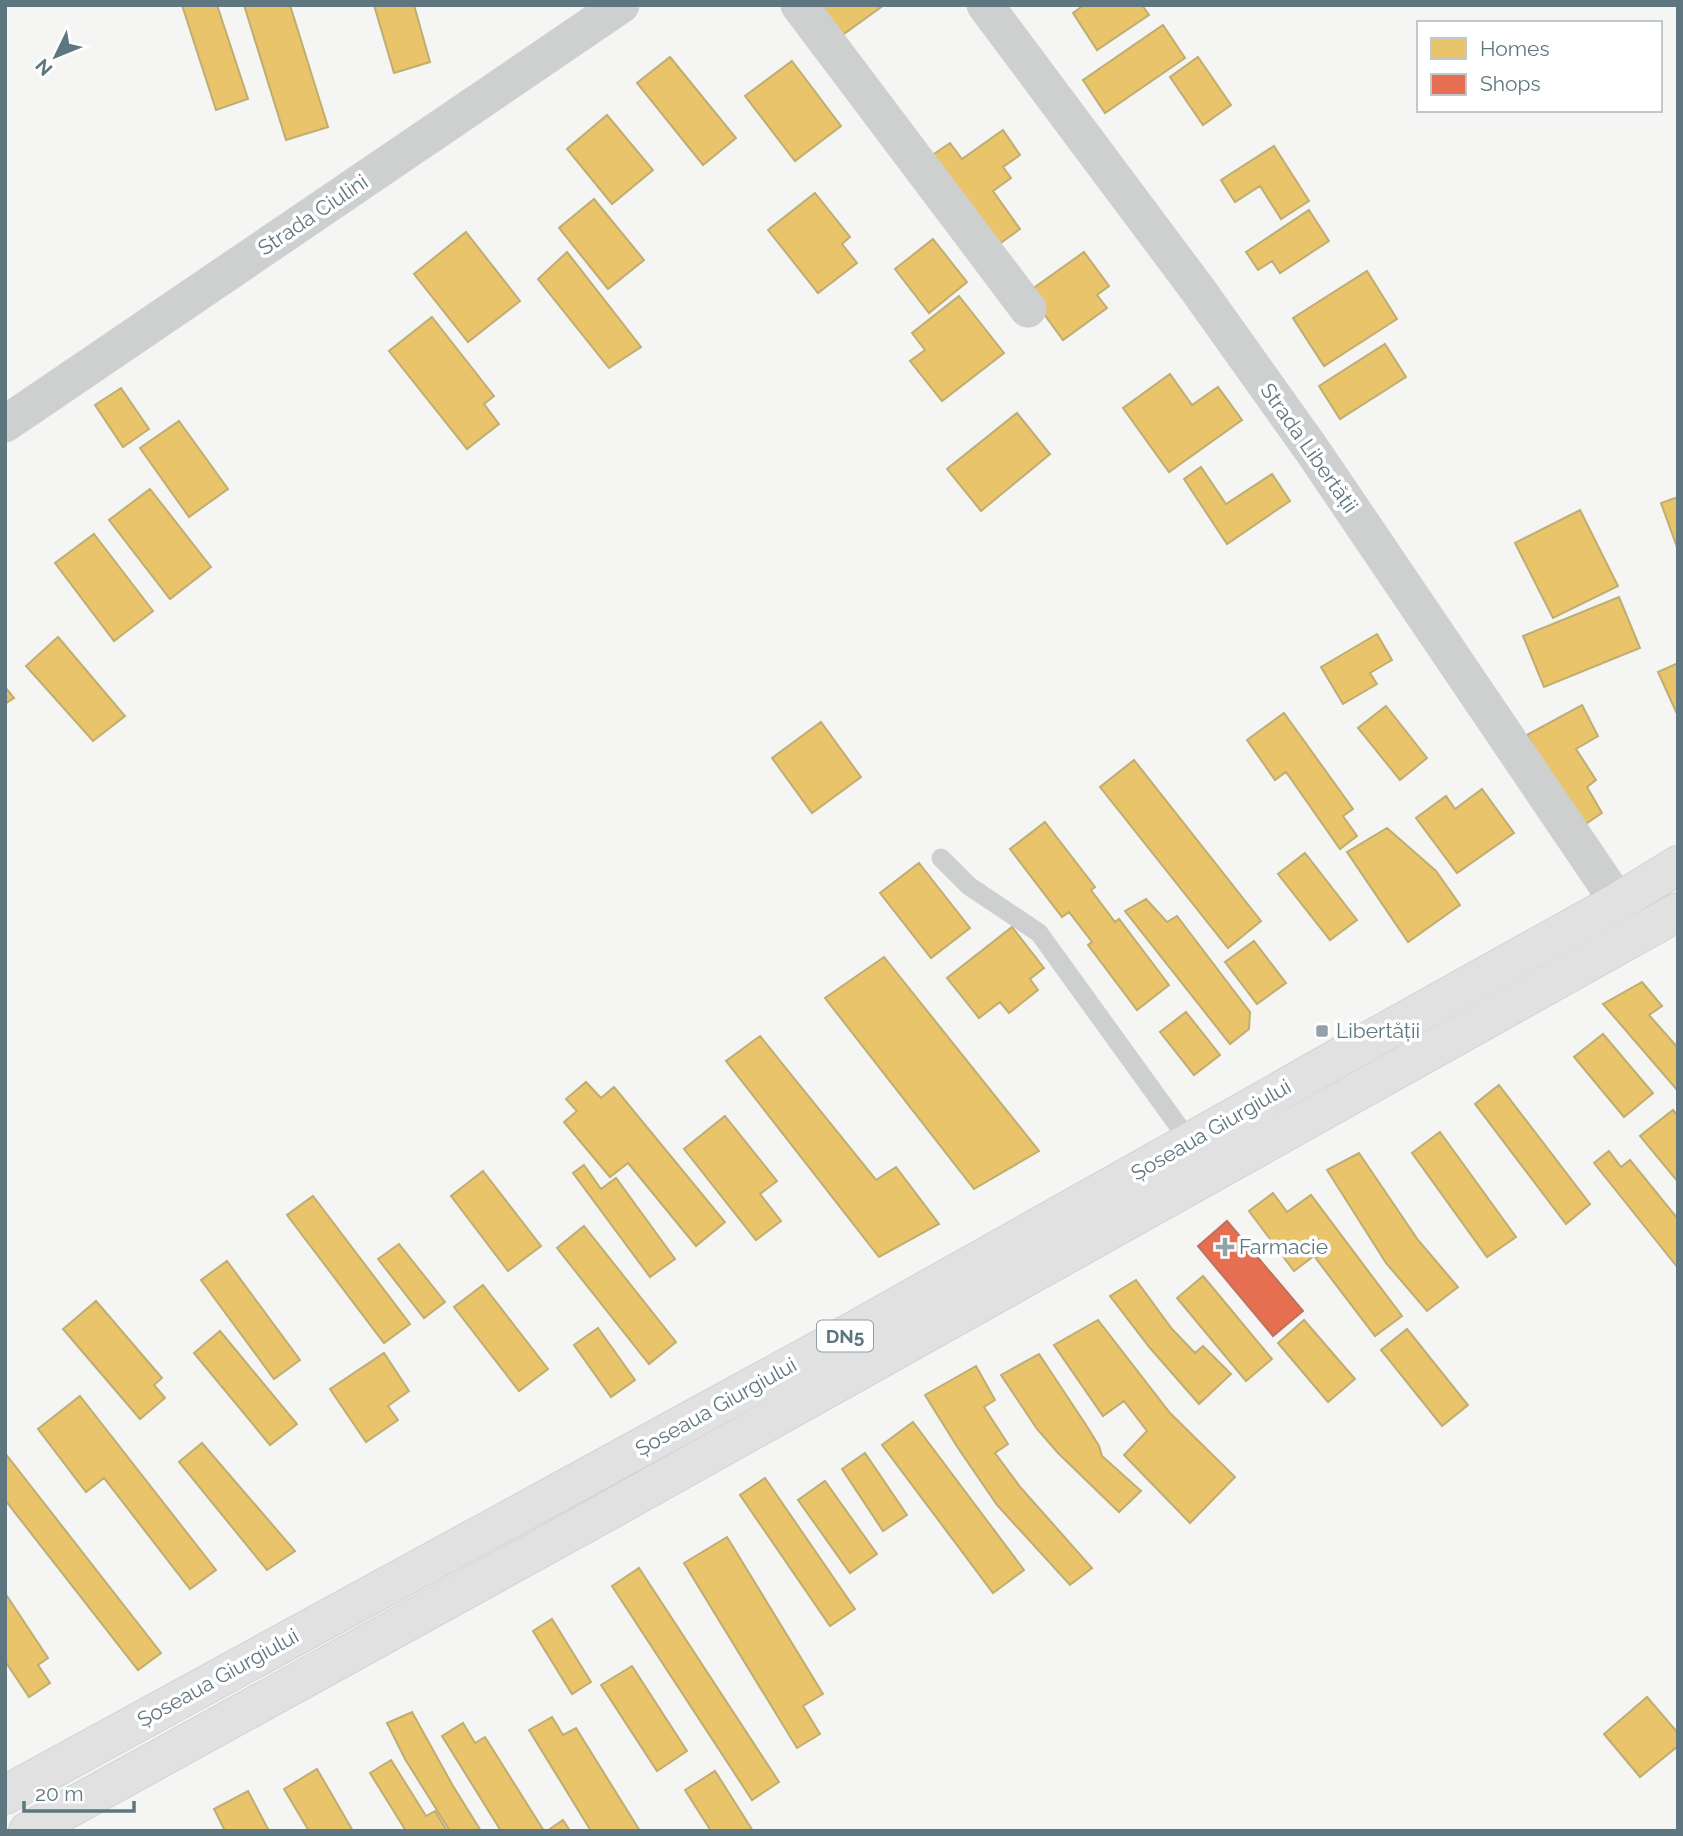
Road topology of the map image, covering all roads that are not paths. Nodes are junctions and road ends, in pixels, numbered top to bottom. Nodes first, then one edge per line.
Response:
1 (621, 5) edge
2 (799, 5) edge
3 (985, 5) edge
4 (1028, 309) dead end
5 (5, 424) edge
6 (941, 858) dead end
7 (1678, 865) edge
8 (1618, 902) junction
9 (1678, 912) edge
10 (1190, 1142) junction
11 (5, 1795) edge
12 (28, 1831) edge

1 - 5 street, Strada Ciulini
2 - 4 street
3 - 8 street, Strada Libertății
6 - 10 lane
7 - 8 highway, Șoseaua Giurgiului / DN5
8 - 10 highway, Șoseaua Giurgiului / DN5
9 - 12 highway, Șoseaua Giurgiului / DN5
10 - 11 highway, Șoseaua Giurgiului / DN5

